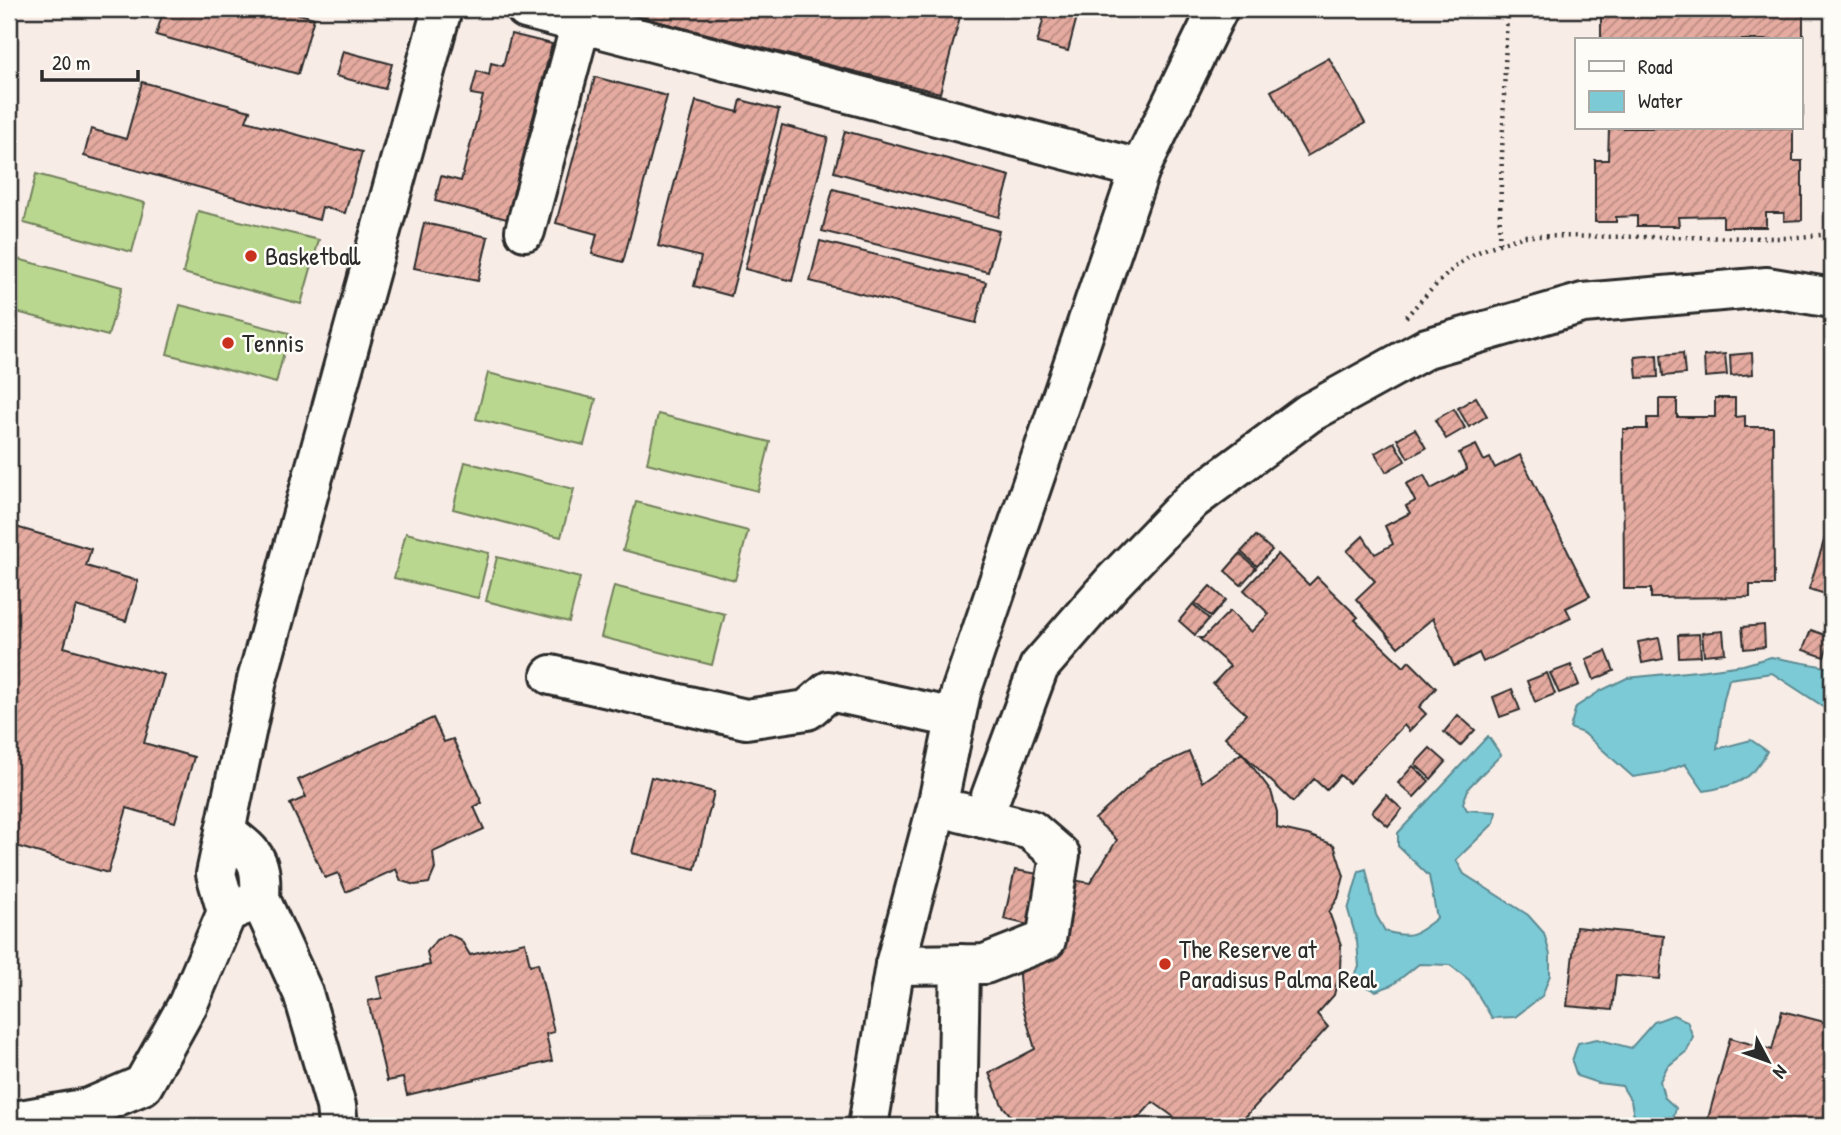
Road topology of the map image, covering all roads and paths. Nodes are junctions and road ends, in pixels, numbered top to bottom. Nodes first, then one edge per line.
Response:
1 (442, 9) edge
2 (526, 9) edge
3 (1218, 9) edge
4 (1507, 9) edge
5 (581, 23) junction
6 (1140, 169) junction
7 (525, 231) dead end
8 (1832, 234) edge
9 (1499, 243) junction
10 (1832, 298) edge
11 (1402, 323) dead end
12 (551, 675) dead end
13 (955, 718) junction
14 (937, 807) junction
15 (983, 818) junction
16 (243, 906) junction
17 (960, 964) junction
18 (895, 965) junction
19 (9, 1122) edge
20 (338, 1126) edge
21 (868, 1126) edge
22 (957, 1126) edge

1 - 16 lane
2 - 5 lane
3 - 6 lane
4 - 9 path
5 - 6 lane
5 - 7 lane
6 - 13 lane
8 - 9 path
9 - 11 path
10 - 15 lane
12 - 13 lane
13 - 14 lane
14 - 15 lane
14 - 18 lane
15 - 17 lane
16 - 19 lane
16 - 20 lane
17 - 18 lane
17 - 22 lane
18 - 21 lane

